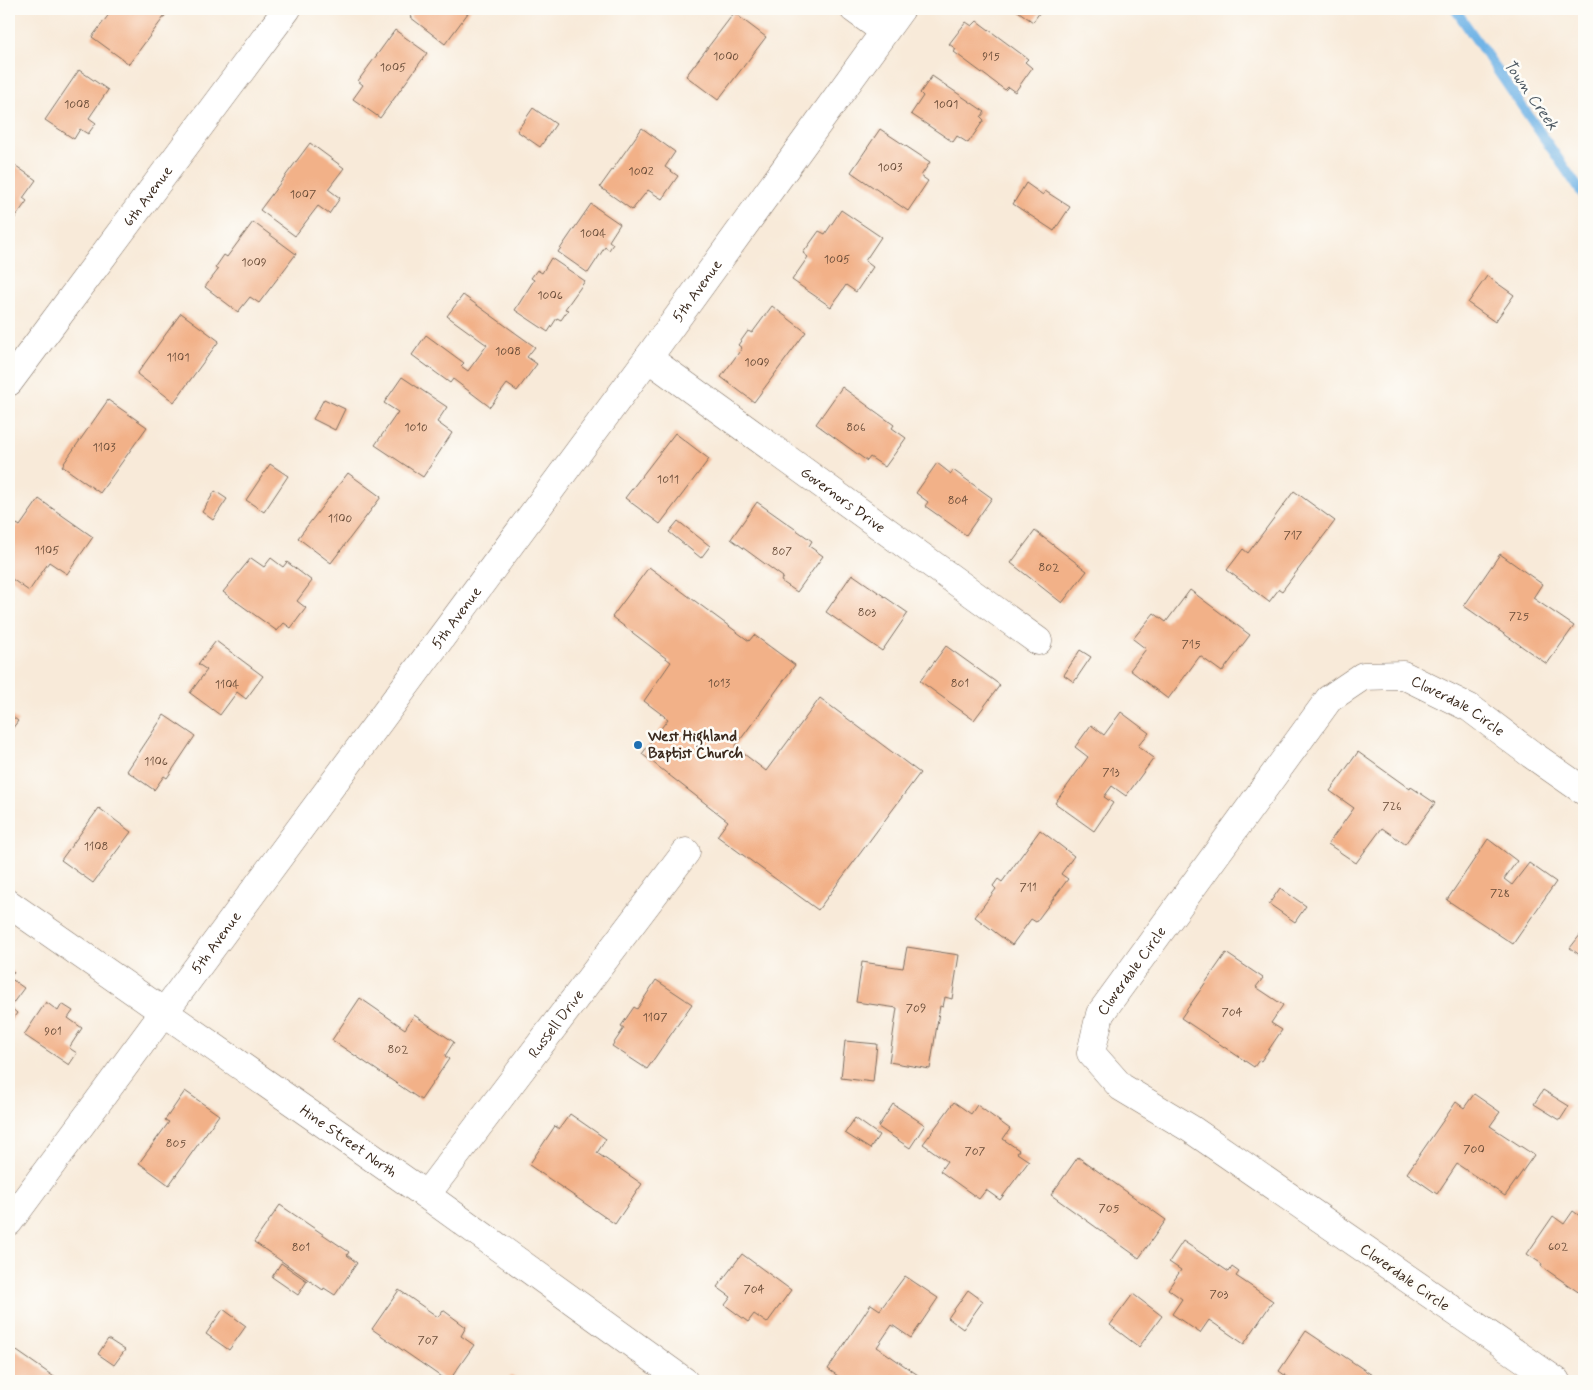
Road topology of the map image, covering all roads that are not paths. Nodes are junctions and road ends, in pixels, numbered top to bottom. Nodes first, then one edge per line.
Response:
1 (286, 9) edge
2 (854, 9) edge
3 (901, 9) edge
4 (884, 31) junction
5 (648, 358) junction
6 (9, 382) edge
7 (1038, 641) dead end
8 (1584, 791) edge
9 (686, 852) dead end
10 (9, 904) edge
11 (163, 1012) junction
12 (426, 1195) junction
13 (9, 1222) edge
14 (684, 1381) edge
15 (1556, 1381) edge

1 - 6 street, 6th Avenue
2 - 4 street
3 - 4 street, 5th Avenue
4 - 5 street, 5th Avenue
5 - 7 street, Governors Drive
5 - 11 street, 5th Avenue
8 - 15 street, Cloverdale Circle
9 - 12 street, Russell Drive
10 - 11 street, Hine Street North
11 - 12 street, Hine Street North
11 - 13 street, 5th Avenue
12 - 14 street, Hine Street North

